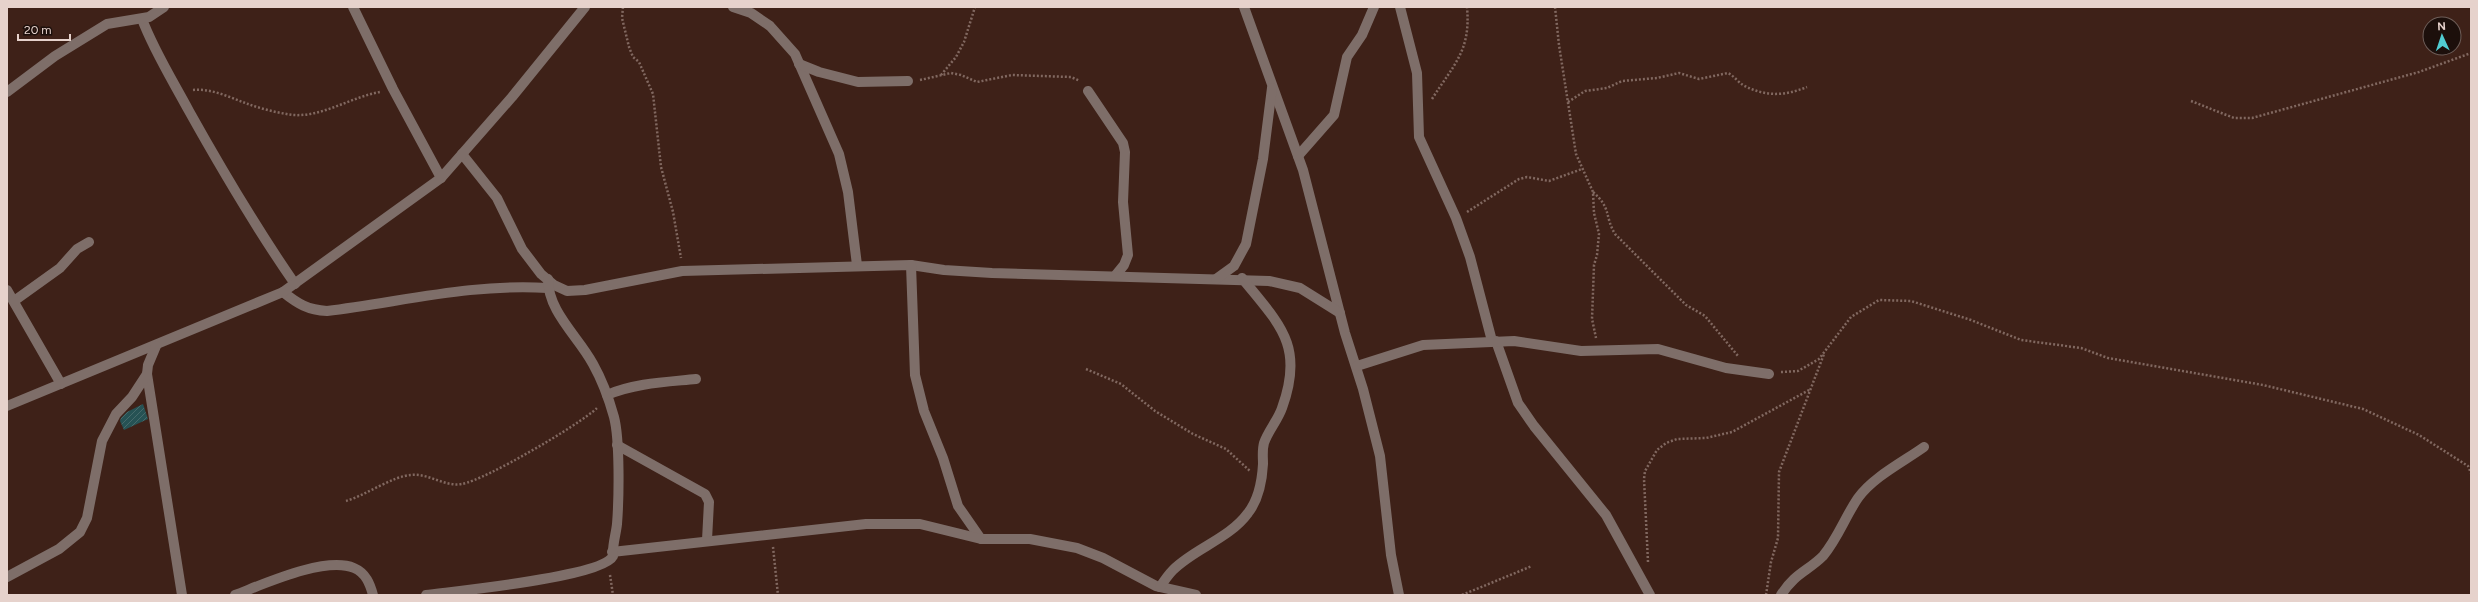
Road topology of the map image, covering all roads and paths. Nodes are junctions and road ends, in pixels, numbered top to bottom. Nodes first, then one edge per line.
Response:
1 (164, 7) edge
2 (353, 7) edge
3 (585, 7) edge
4 (623, 7) edge
5 (733, 7) edge
6 (975, 7) edge
7 (1244, 7) edge
8 (1374, 7) edge
9 (1400, 7) edge
10 (1467, 7) edge
11 (1555, 7) edge
12 (142, 19) junction
13 (2471, 52) edge
14 (798, 64) junction
15 (941, 75) junction
16 (908, 81) joint
17 (1272, 86) junction
18 (1807, 87) dead end
19 (393, 89) junction
20 (1088, 91) joint
21 (7, 92) edge
22 (180, 94) junction
23 (2191, 100) dead end
24 (1431, 101) dead end
25 (1568, 102) junction
26 (462, 154) junction
27 (1298, 156) junction
28 (1582, 169) junction
29 (441, 178) junction
30 (1593, 192) junction
31 (1456, 218) junction
32 (89, 242) dead end
33 (857, 265) junction
34 (911, 265) junction
35 (682, 271) junction
36 (1115, 276) junction
37 (1242, 278) junction
38 (1216, 279) junction
39 (295, 284) junction
40 (548, 284) junction
41 (7, 290) edge
42 (283, 292) junction
43 (14, 301) junction
44 (1340, 313) junction
45 (1494, 341) junction
46 (156, 346) junction
47 (1598, 351) junction
48 (1825, 352) junction
49 (1740, 357) dead end
50 (1357, 366) junction
51 (1086, 369) dead end
52 (147, 374) junction
53 (1769, 374) joint
54 (696, 379) dead end
55 (61, 384) junction
56 (1811, 389) junction
57 (607, 396) junction
58 (7, 406) edge
59 (617, 445) junction
60 (1924, 447) dead end
61 (2471, 472) edge
62 (1261, 480) junction
63 (346, 501) dead end
64 (772, 535) junction
65 (981, 539) junction
66 (707, 540) junction
67 (611, 556) junction
68 (1532, 566) dead end
69 (1648, 567) dead end
70 (7, 577) edge
71 (1158, 589) edge
72 (182, 595) edge
73 (235, 595) edge
74 (373, 595) edge
75 (426, 595) edge
76 (613, 595) edge
77 (778, 595) edge
78 (1196, 595) edge
79 (1400, 595) edge
80 (1462, 595) edge
81 (1650, 595) edge
82 (1766, 595) edge
83 (1781, 595) edge

1 - 12 street
2 - 19 street
3 - 26 street
4 - 35 path
5 - 14 street
6 - 15 path
7 - 17 street
8 - 27 street
9 - 31 street
10 - 24 path
11 - 25 path
12 - 21 street
12 - 22 street
13 - 23 path
14 - 16 street
14 - 33 street
15 - 16 path
15 - 20 path
17 - 27 street
17 - 38 street
18 - 25 path
19 - 22 path
19 - 29 street
20 - 36 street
22 - 39 street
25 - 28 path
26 - 29 street
26 - 40 street
27 - 44 street
28 - 30 path
28 - 31 path
29 - 39 street
30 - 47 path
30 - 49 path
31 - 45 street
32 - 43 street
33 - 34 street
33 - 35 street
34 - 36 street
34 - 65 street
35 - 40 street
36 - 38 street
37 - 38 street
37 - 44 street
37 - 62 street
39 - 42 street
40 - 42 street
40 - 57 street
41 - 43 street
42 - 46 street
43 - 55 street
44 - 50 street
45 - 47 street
45 - 50 street
45 - 81 street
46 - 52 street
46 - 55 street
47 - 53 street
48 - 53 path
48 - 56 path
48 - 61 path
50 - 79 street
51 - 62 path
52 - 70 street
52 - 72 street
54 - 57 street
55 - 58 street
56 - 69 path
56 - 82 path
57 - 59 street
57 - 63 path
59 - 66 street
59 - 67 street
60 - 83 street
62 - 71 street
64 - 65 street
64 - 66 street
64 - 77 path
65 - 71 street
66 - 67 street
67 - 75 street
67 - 76 path
68 - 80 path
71 - 78 street
73 - 74 street

